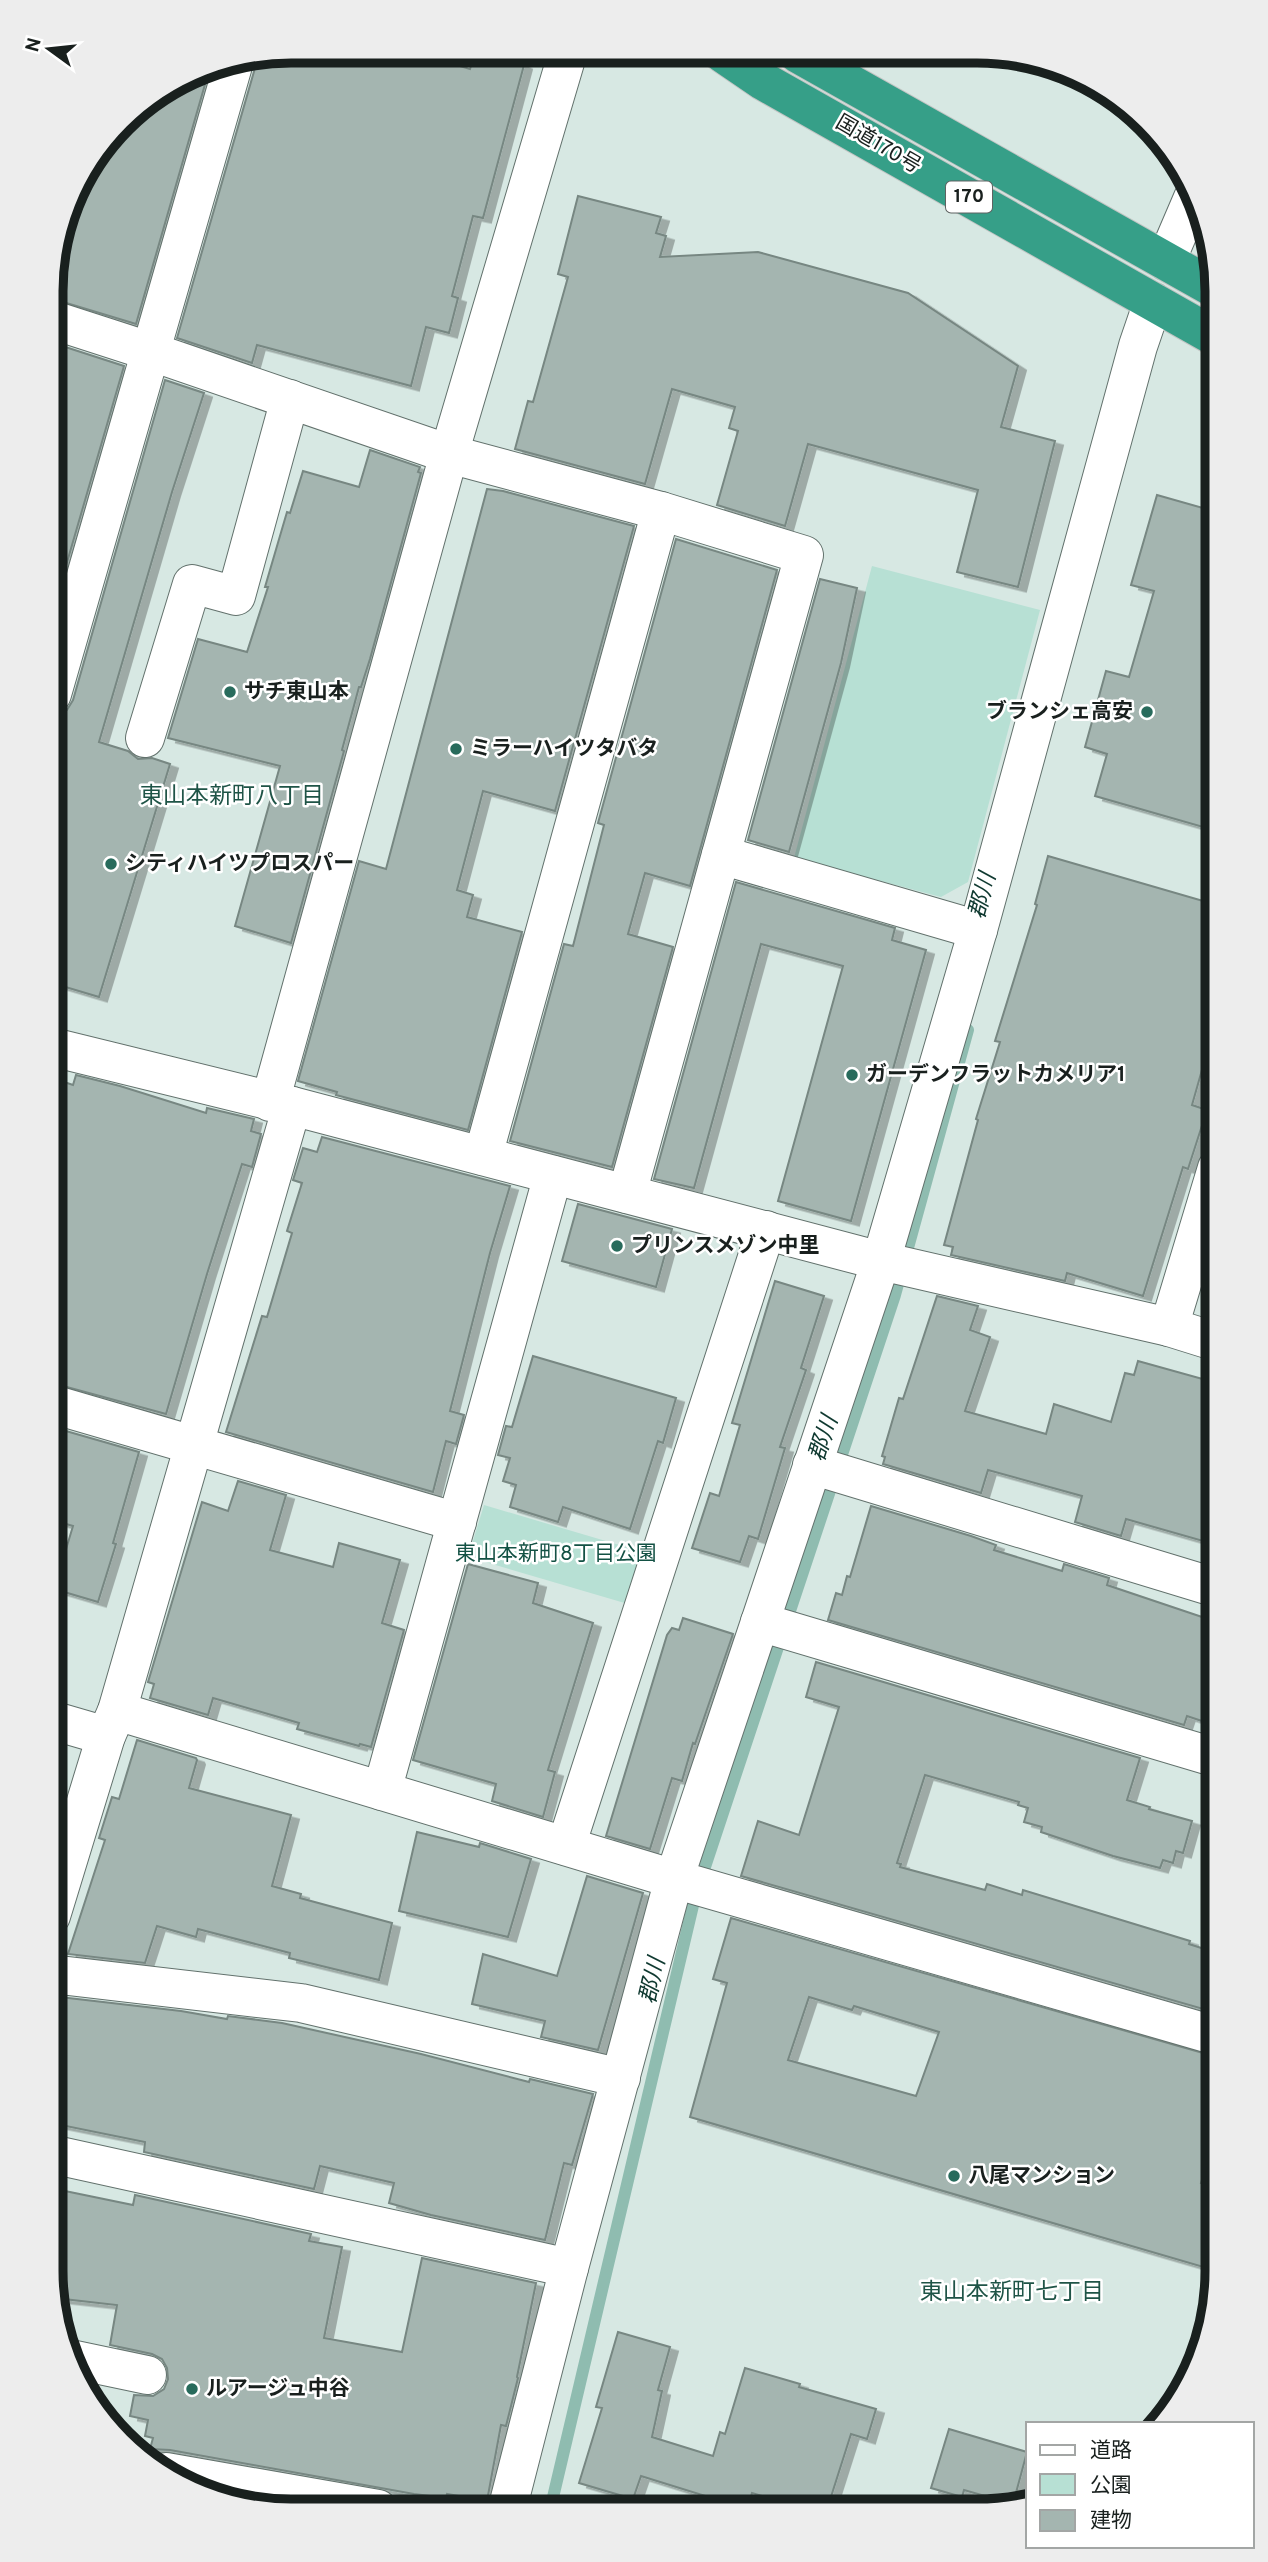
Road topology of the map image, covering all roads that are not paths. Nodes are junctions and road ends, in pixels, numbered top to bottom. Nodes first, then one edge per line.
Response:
1 (565, 63) edge
2 (738, 63) edge
3 (814, 63) edge
4 (231, 71) edge
5 (1189, 208) edge
6 (1166, 261) junction
7 (1205, 283) edge
8 (1153, 302) junction
9 (63, 323) edge
10 (1205, 331) edge
11 (152, 352) junction
12 (290, 399) junction
13 (449, 453) junction
14 (661, 511) junction
15 (63, 656) edge
16 (145, 738) dead end
17 (721, 855) junction
18 (978, 930) junction
19 (63, 1050) edge
20 (281, 1104) junction
21 (483, 1156) junction
22 (553, 1175) junction
23 (627, 1194) junction
24 (1205, 1208) edge
25 (766, 1230) junction
26 (899, 1265) junction
27 (1169, 1327) junction
28 (1205, 1338) edge
29 (63, 1407) edge
30 (193, 1447) junction
31 (834, 1471) junction
32 (457, 1522) junction
33 (1205, 1584) edge
34 (776, 1627) junction
35 (63, 1721) edge
36 (111, 1723) junction
37 (1205, 1754) edge
38 (382, 1791) junction
39 (566, 1846) junction
40 (63, 1877) edge
41 (692, 1884) junction
42 (63, 1975) edge
43 (1205, 2033) edge
44 (621, 2078) junction
45 (63, 2157) edge
46 (569, 2268) junction
47 (82, 2361) edge
48 (147, 2375) dead end
49 (195, 2477) edge
50 (317, 2499) edge
51 (510, 2499) edge

1 - 13 street
2 - 8 highway, 国道170号 / 170
3 - 6 highway, 国道170号 / 170
4 - 11 street
5 - 6 street
6 - 7 highway, 国道170号 / 170
8 - 10 highway, 国道170号 / 170
8 - 18 street
9 - 11 street
11 - 12 street
11 - 15 street
12 - 13 street
12 - 16 street
13 - 14 street
13 - 20 street
14 - 17 street
14 - 21 street
17 - 18 street
17 - 23 street
18 - 26 street
19 - 20 street
20 - 21 street
20 - 30 street
21 - 22 street
22 - 23 street
22 - 32 street
23 - 25 street
24 - 27 street
25 - 26 street
25 - 39 street
26 - 27 street
26 - 31 street
27 - 28 street
29 - 30 street
30 - 32 street
30 - 36 street
31 - 33 street
31 - 34 street
32 - 38 street
34 - 37 street
34 - 41 street
35 - 36 street
36 - 38 street
36 - 40 street
38 - 39 street
39 - 41 street
41 - 43 street
41 - 44 street
42 - 44 street
44 - 46 street
45 - 46 street
46 - 51 street
47 - 48 street
49 - 50 street

